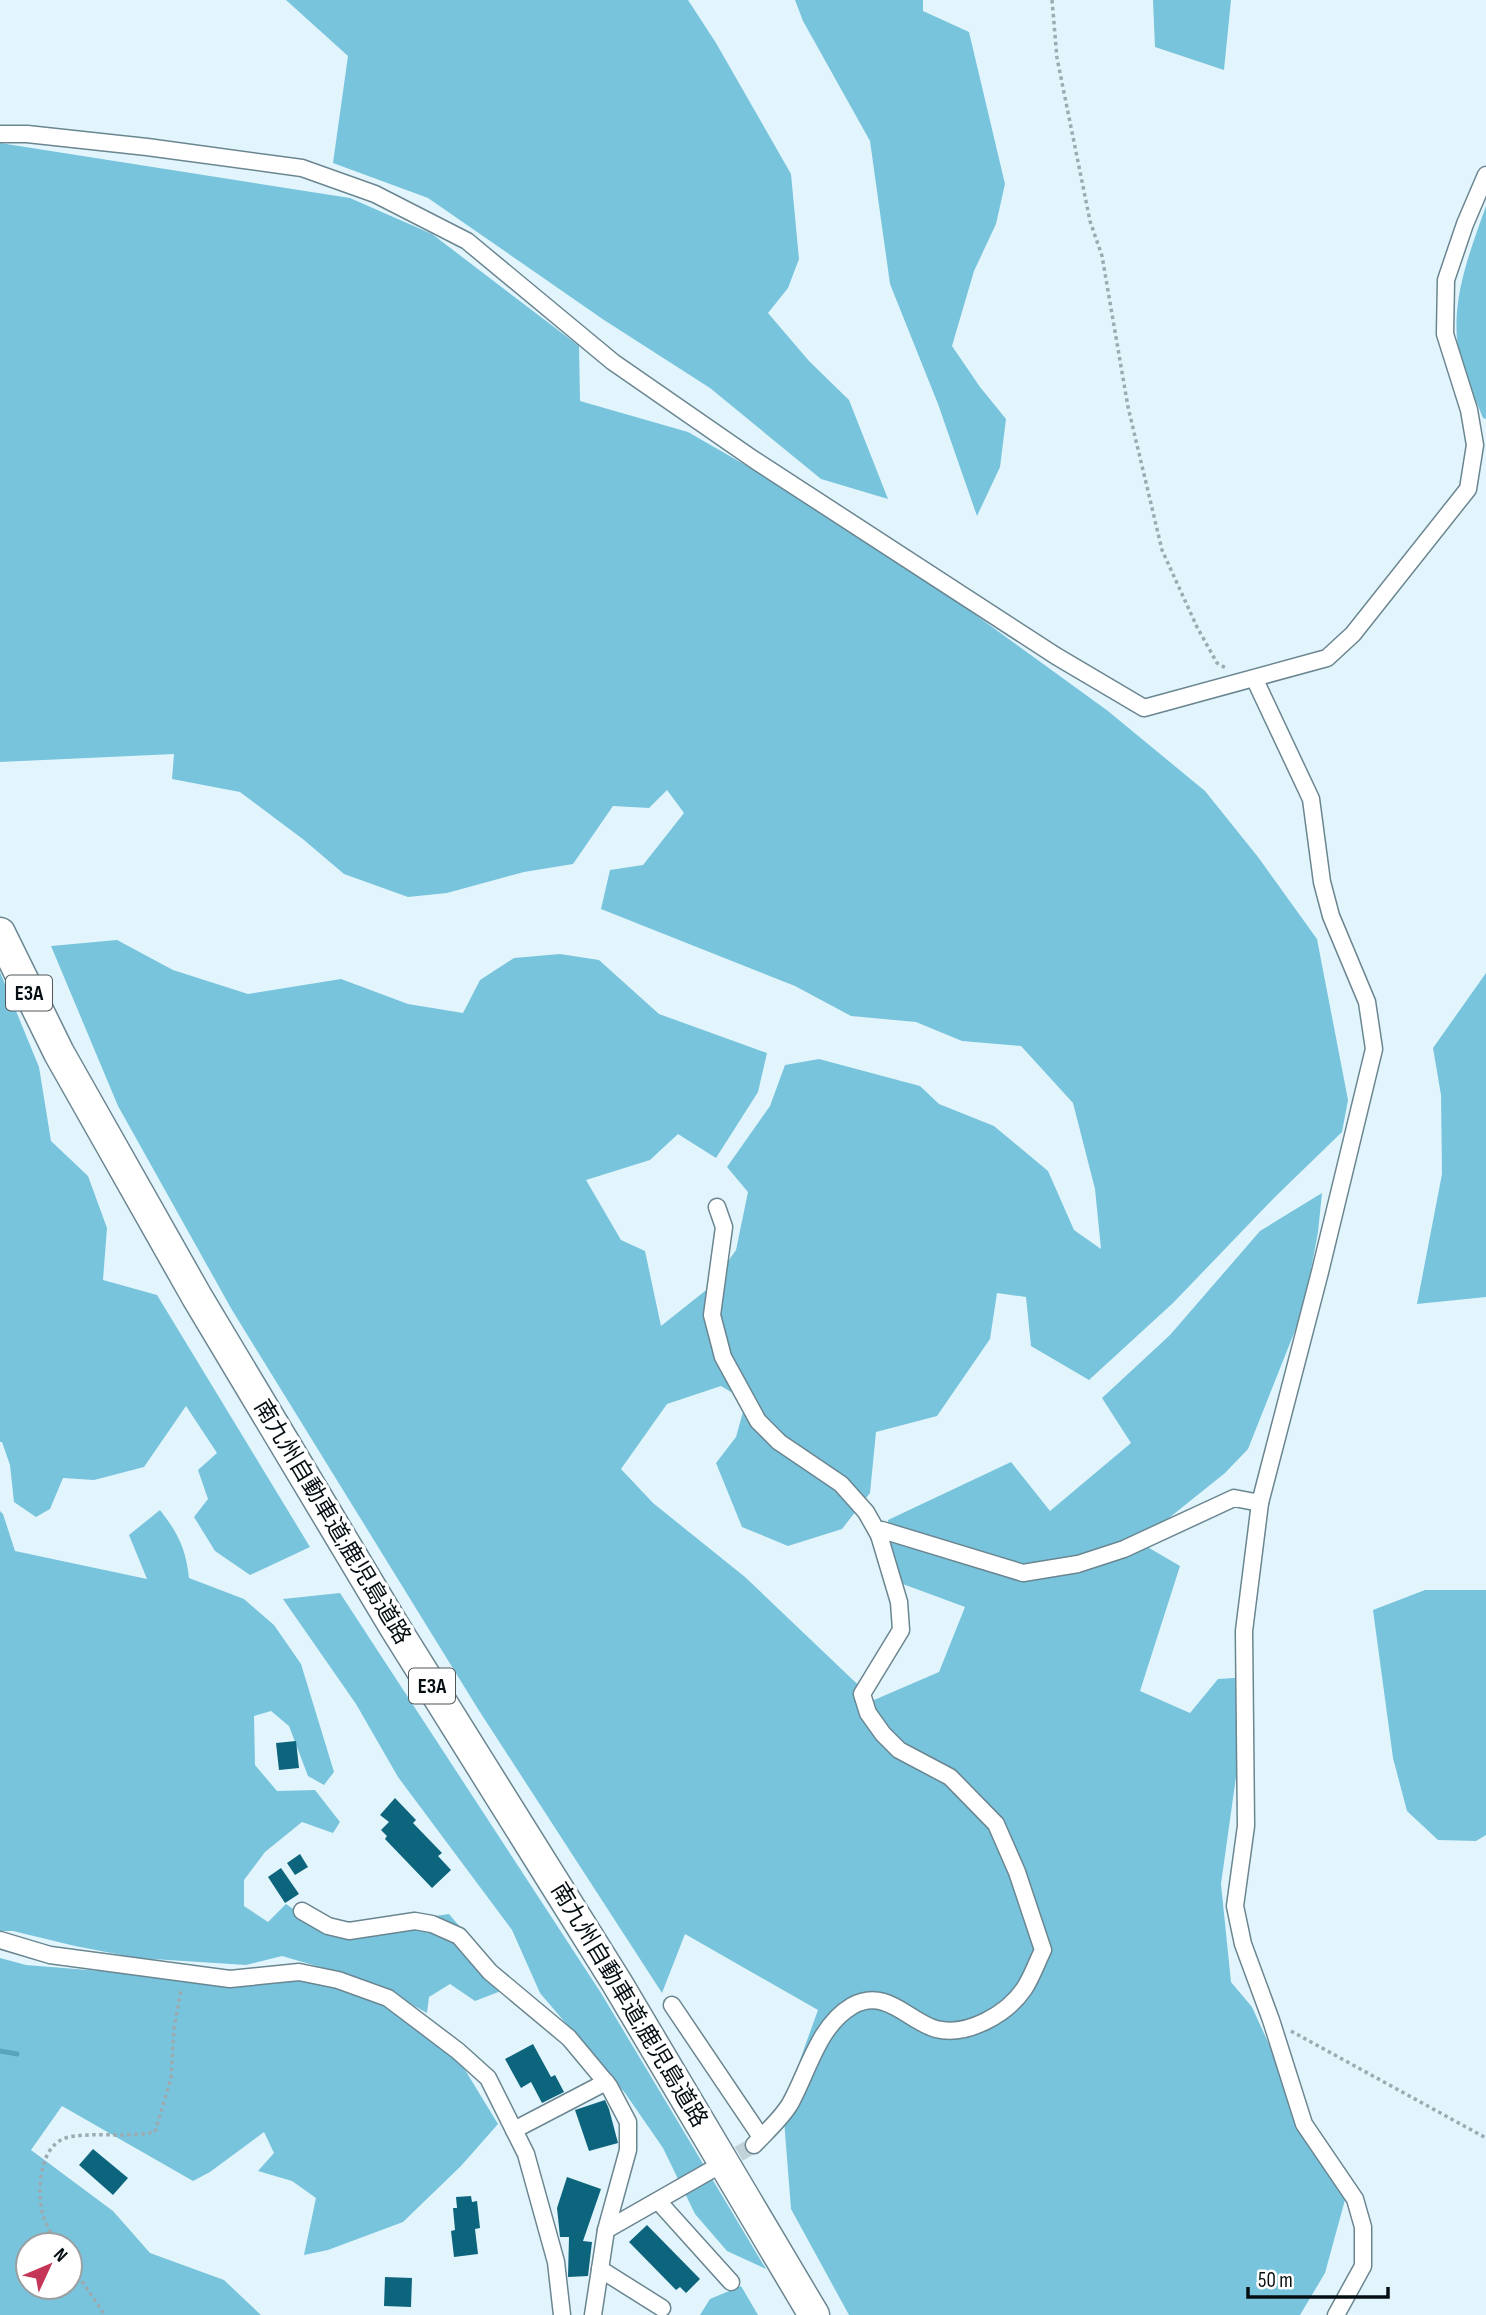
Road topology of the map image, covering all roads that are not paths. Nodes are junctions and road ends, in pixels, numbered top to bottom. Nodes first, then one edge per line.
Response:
1 (0, 134) edge
2 (1486, 175) edge
3 (1252, 680) junction
4 (0, 933) edge
5 (717, 1207) dead end
6 (1260, 1503) junction
7 (878, 1535) junction
8 (302, 1910) dead end
9 (0, 1940) edge
10 (672, 2006) dead end
11 (606, 2082) junction
12 (514, 2130) junction
13 (713, 2169) tunnel mouth
14 (657, 2201) junction
15 (606, 2230) junction
16 (600, 2269) junction
17 (731, 2282) dead end
18 (662, 2308) dead end
19 (562, 2315) edge
20 (593, 2315) edge
21 (814, 2315) edge
22 (1336, 2315) edge

1 - 3 street
2 - 3 street
3 - 6 street
4 - 21 highway, 南九州自動車道;鹿児島道路 / E3A
5 - 7 street
6 - 7 street
6 - 22 street
7 - 10 street
8 - 11 street
9 - 12 street
11 - 12 street
11 - 15 street
12 - 19 street
13 - 14 street
14 - 15 street
14 - 17 street
15 - 16 street
16 - 18 street
16 - 20 street

